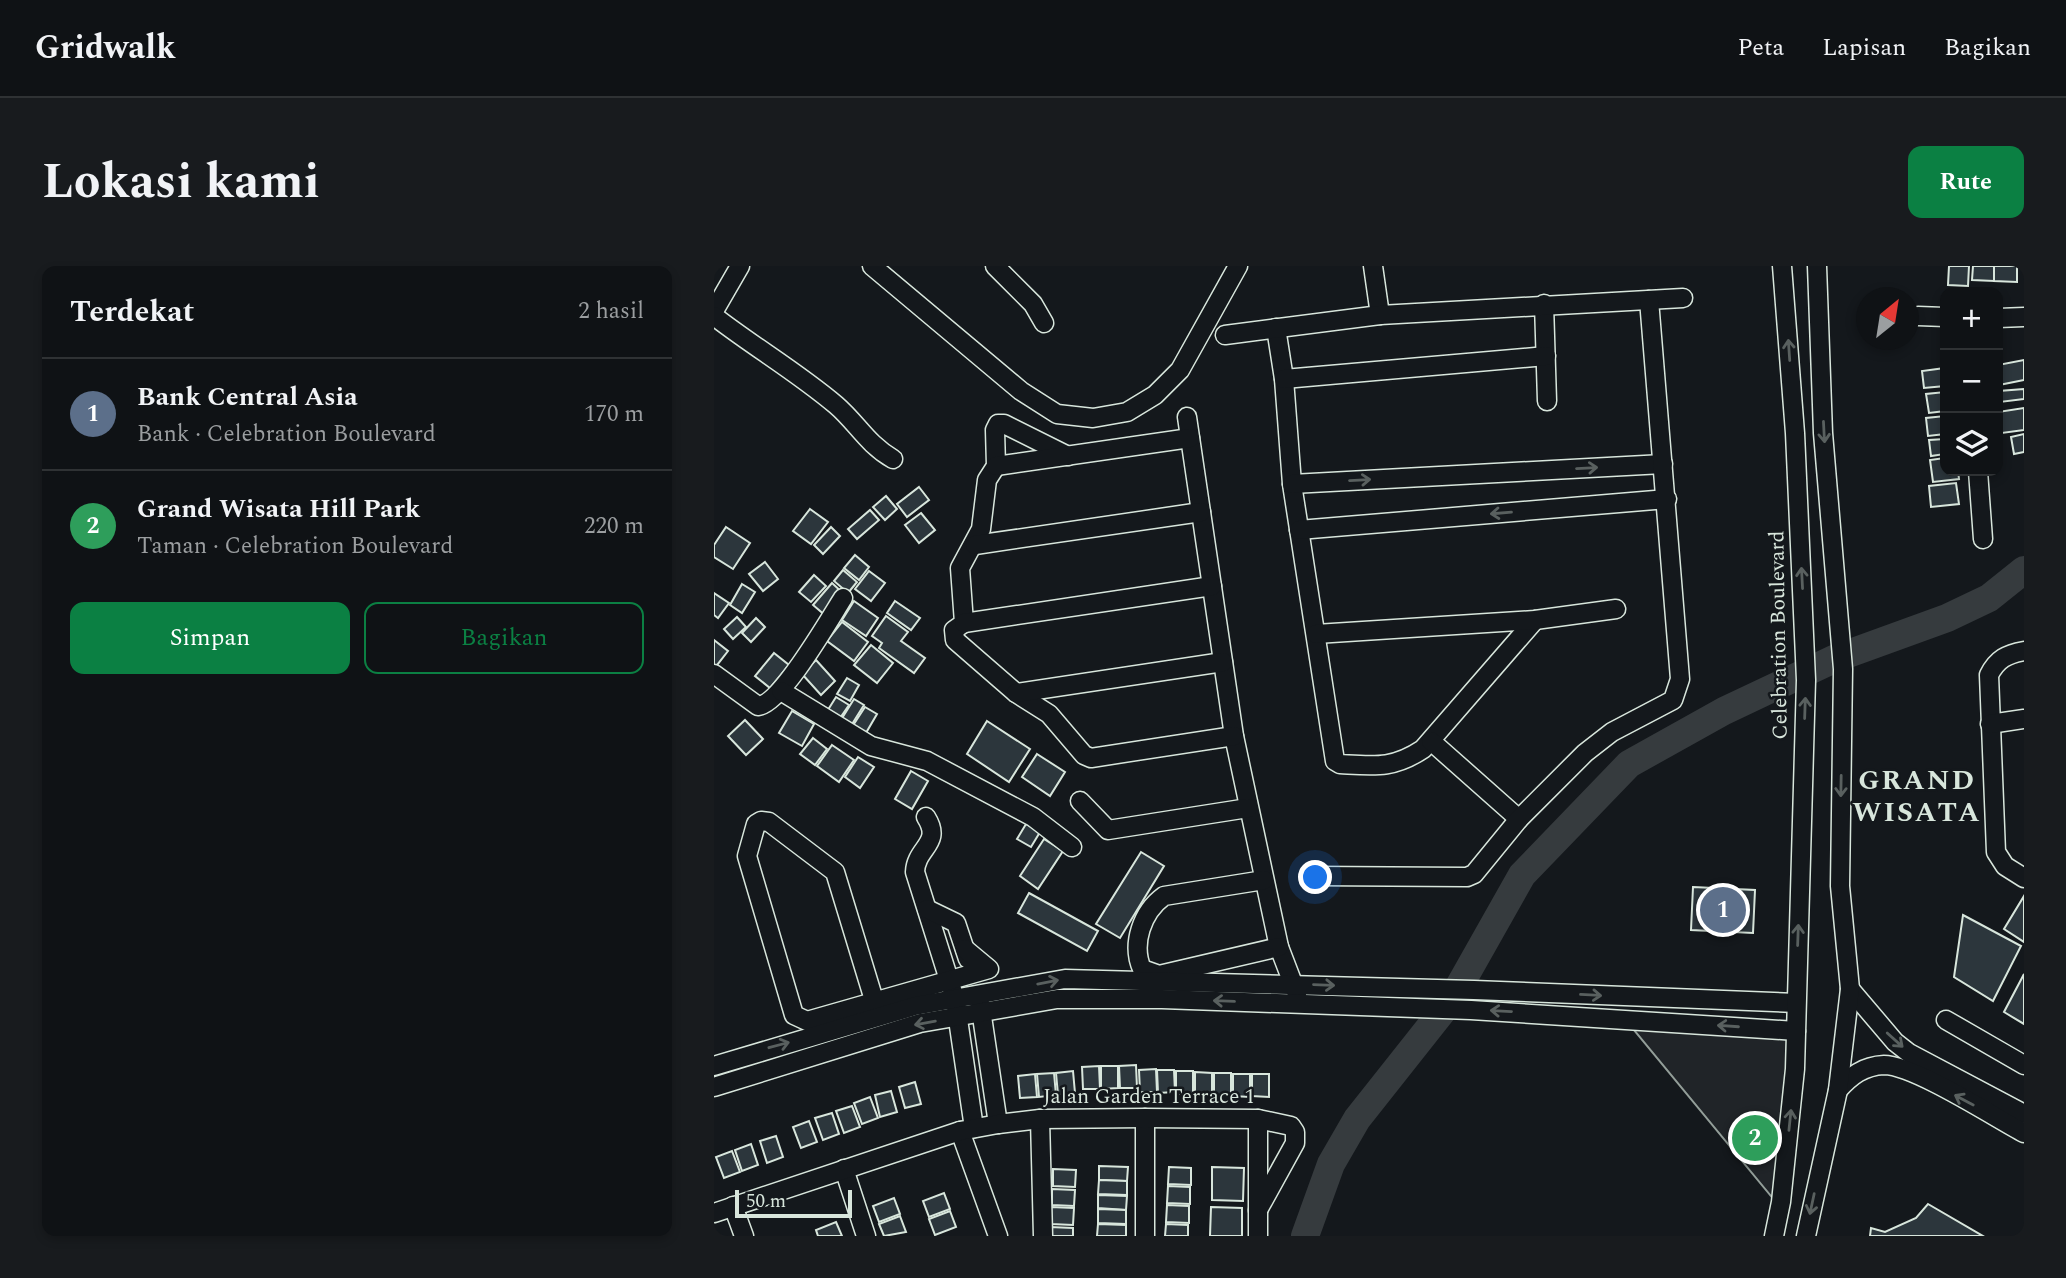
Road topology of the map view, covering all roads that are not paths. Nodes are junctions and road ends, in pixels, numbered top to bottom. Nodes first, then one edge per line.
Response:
1 (740, 266) edge
2 (872, 266) edge
3 (995, 266) edge
4 (1238, 266) edge
5 (1373, 266) edge
6 (1782, 266) edge
7 (1817, 266) edge
8 (1683, 298) dead end
9 (1648, 300) junction
10 (1544, 303) junction
11 (714, 314) edge
12 (1380, 315) junction
13 (1919, 316) edge
14 (1940, 317) edge
15 (2024, 317) edge
16 (2003, 318) edge
17 (1044, 323) dead end
18 (1276, 328) junction
19 (1225, 335) dead end
20 (1546, 356) junction
21 (1284, 379) junction
22 (1547, 401) dead end
23 (1187, 417) dead end
24 (1190, 438) junction
25 (1068, 456) junction
26 (893, 459) dead end
27 (1663, 464) junction
28 (996, 466) junction
29 (1978, 476) edge
30 (1292, 484) junction
31 (1667, 499) junction
32 (1201, 512) junction
33 (1298, 530) junction
34 (1983, 539) dead end
35 (975, 545) junction
36 (1212, 586) junction
37 (843, 598) dead end
38 (1616, 609) dead end
39 (1535, 620) junction
40 (964, 622) junction
41 (1316, 634) junction
42 (2024, 651) edge
43 (1223, 662) junction
44 (714, 674) edge
45 (781, 691) junction
46 (1016, 693) junction
47 (2024, 719) edge
48 (1990, 724) junction
49 (1234, 736) junction
50 (1432, 741) junction
51 (1080, 802) dead end
52 (1248, 808) junction
53 (926, 817) dead end
54 (1519, 819) junction
55 (1072, 847) dead end
56 (2021, 874) edge
57 (1313, 876) dead end
58 (1264, 880) junction
59 (927, 909) junction
60 (1279, 947) junction
61 (965, 949) junction
62 (989, 969) junction
63 (971, 972) junction
64 (948, 979) junction
65 (1005, 979) dead end
66 (1294, 984) junction
67 (1850, 989) junction
68 (978, 995) junction
69 (954, 999) junction
70 (874, 1000) junction
71 (1300, 1003) junction
72 (1796, 1003) junction
73 (983, 1014) junction
74 (958, 1018) junction
75 (1946, 1020) dead end
76 (1796, 1031) junction
77 (2024, 1065) edge
78 (714, 1066) edge
79 (714, 1087) edge
80 (1838, 1090) junction
81 (2024, 1114) edge
82 (1145, 1118) junction
83 (1040, 1119) junction
84 (1258, 1119) junction
85 (998, 1124) junction
86 (967, 1130) junction
87 (2024, 1133) edge
88 (844, 1169) junction
89 (733, 1206) junction
90 (1258, 1210) junction
91 (714, 1213) edge
92 (744, 1236) edge
93 (866, 1236) edge
94 (998, 1236) edge
95 (1043, 1236) edge
96 (1146, 1236) edge
97 (1258, 1236) edge
98 (1774, 1236) edge
99 (1805, 1236) edge

1 - 11 street
2 - 4 street
3 - 17 street
5 - 12 street
72 -> 6 street, Celebration Boulevard
7 -> 67 street
8 - 9 street
9 - 10 street
9 - 27 street
10 - 12 street
10 - 20 street
11 - 26 street
12 - 18 street
13 - 14 street
15 - 16 street
18 - 19 street
18 - 21 street
20 - 21 street
20 - 22 street
21 - 30 street
23 - 24 street
24 - 25 street
24 - 32 street
25 - 28 street
25 - 28 street
30 -> 27 street
27 - 31 street
28 - 35 street
29 - 34 street
30 - 33 street
31 -> 33 street
31 - 54 street
32 - 35 street
32 - 36 street
33 - 41 street
35 - 40 street
36 - 40 street
36 - 43 street
37 - 45 street
38 - 39 street
39 - 41 street
39 - 50 street
40 - 46 street
41 - 50 street
42 - 48 street
43 - 46 street
43 - 49 street
44 - 45 street
45 - 55 street
46 - 49 street
47 - 48 street
48 - 56 street
49 - 52 street
50 - 54 street
51 - 52 street
52 - 58 street
53 - 59 street
54 - 57 street
58 - 60 street
58 - 60 street
59 - 61 street
59 - 64 street
60 - 66 street
61 - 62 street
61 - 63 street
62 - 63 street
62 - 65 street
63 - 64 street
63 - 68 street
64 - 69 street
64 - 70 street
68 -> 66 street
66 - 71 street
66 -> 72 street
67 - 80 street
67 -> 81 street
68 - 69 street
68 - 73 street
69 - 74 street
78 -> 69 street
70 - 70 street
71 -> 73 street
76 -> 71 street
72 - 76 street, Celebration Boulevard
73 - 74 street
73 - 85 street
74 -> 79 street
74 - 86 street
75 - 77 street
98 -> 76 street, Celebration Boulevard
87 -> 80 street
80 -> 99 street
82 - 83 street, Jalan Garden Terrace 1
82 - 84 street, Jalan Garden Terrace 1
82 - 96 street
83 - 85 street, Jalan Garden Terrace 1
83 - 95 street
84 - 90 street
84 - 90 street, Jalan Garden Terrace 1
85 - 86 street, Jalan Garden Terrace 1
86 - 88 street, Jalan Garden Terrace 1
86 - 94 street
88 - 89 street, Jalan Garden Terrace 1
88 - 93 street
89 - 91 street, Jalan Garden Terrace 1
89 - 92 street
90 - 97 street

